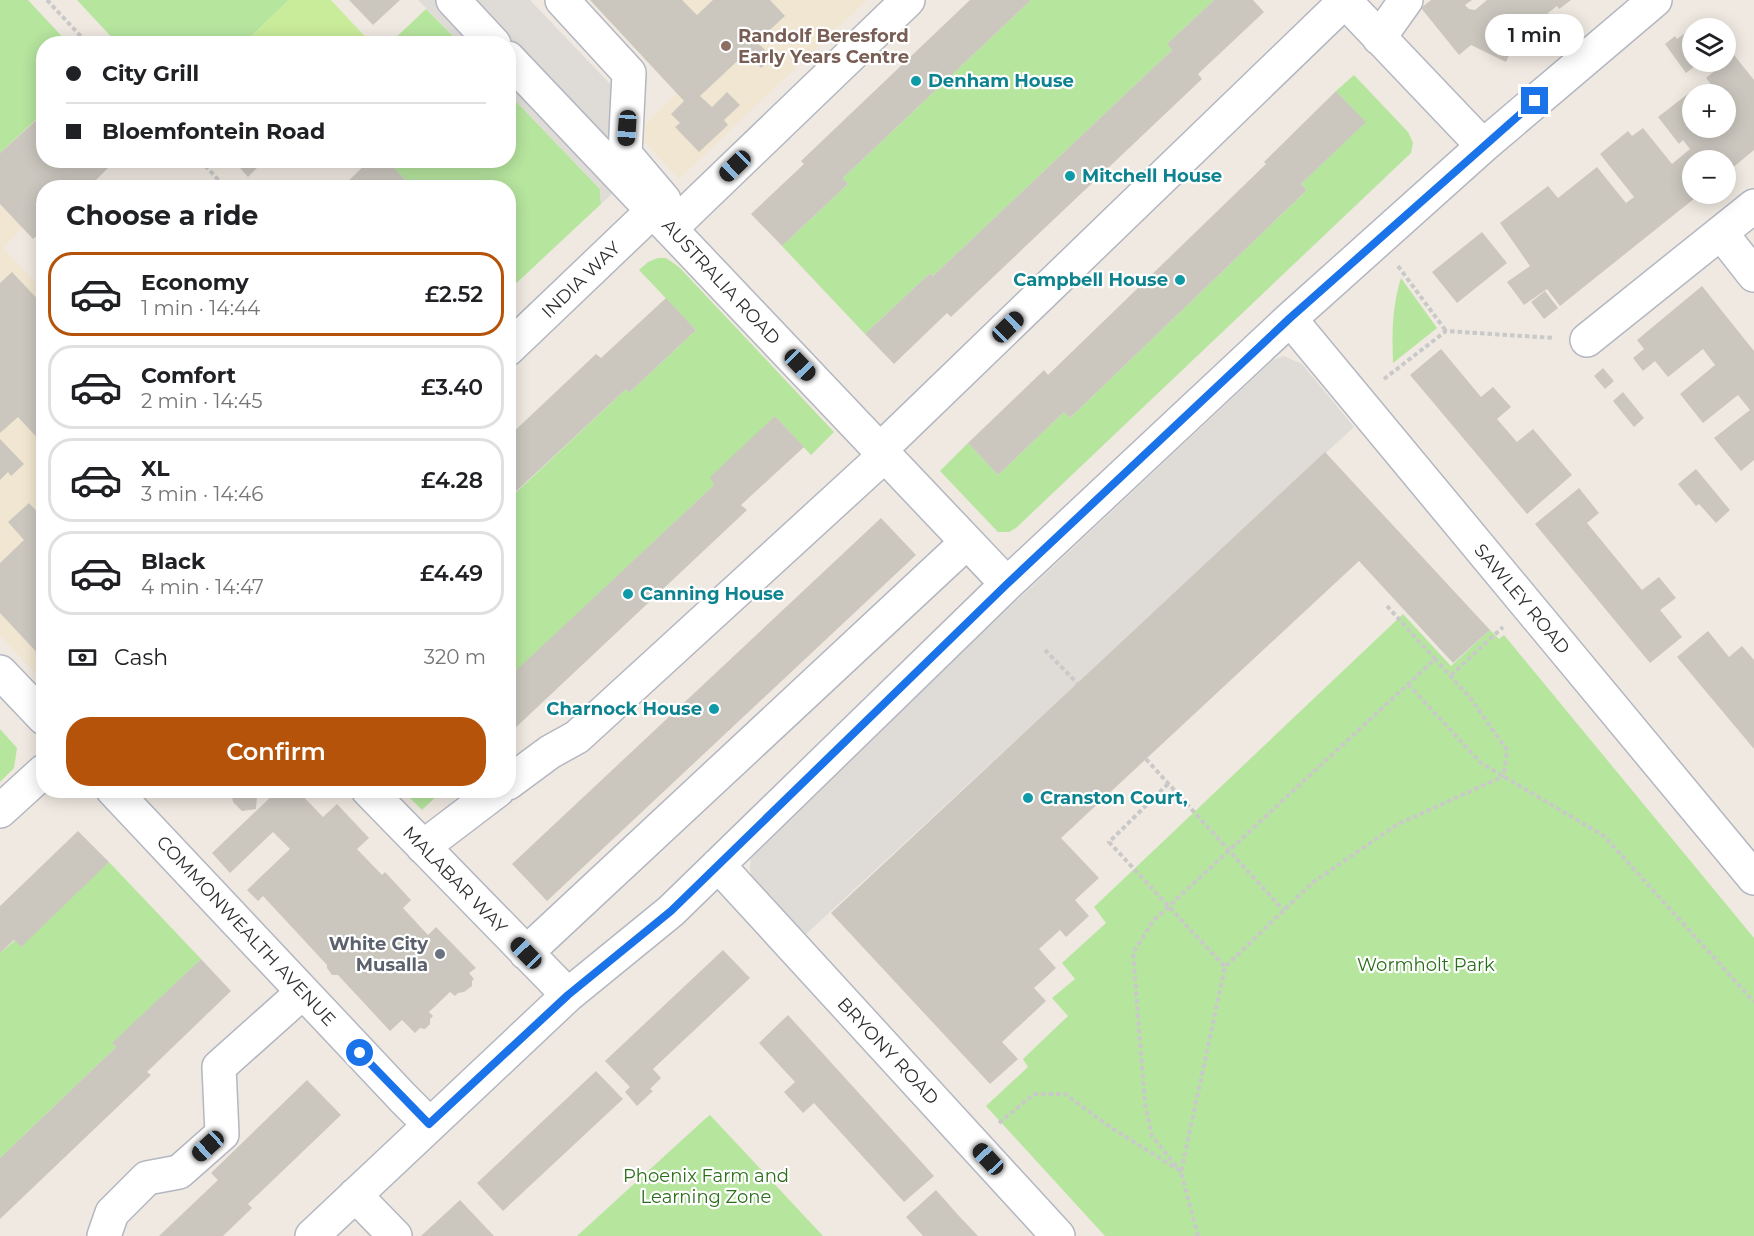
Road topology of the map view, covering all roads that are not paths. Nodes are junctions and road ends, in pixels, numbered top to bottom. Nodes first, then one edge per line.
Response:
1 (453, 0) edge
2 (562, 0) edge
3 (908, 0) edge
4 (1344, 0) edge
5 (1406, 0) edge
6 (1656, 0) edge
7 (487, 36) edge
8 (1380, 38) junction
9 (516, 66) edge
10 (1483, 146) junction
11 (1754, 206) edge
12 (662, 220) junction
13 (1721, 233) junction
14 (1754, 275) edge
15 (1290, 318) junction
16 (1587, 340) road end
17 (516, 342) edge
18 (882, 453) junction
19 (967, 542) junction
20 (1007, 584) junction
21 (0, 672) edge
22 (36, 710) edge
23 (516, 777) edge
24 (36, 778) edge
25 (121, 798) edge
26 (376, 798) edge
27 (487, 798) edge
28 (0, 811) edge
29 (423, 846) junction
30 (718, 865) junction
31 (1754, 878) edge
32 (526, 953) junction
33 (303, 992) junction
34 (568, 995) junction
35 (429, 1124) junction
36 (356, 1195) junction
37 (1047, 1232) edge
38 (104, 1236) edge
39 (312, 1236) edge
40 (395, 1236) edge

1 - 7 street
2 - 12 street
3 - 12 street, INDIA WAY
4 - 8 street
4 - 18 street
5 - 8 street
6 - 10 street
8 - 10 street
9 - 12 street, AUSTRALIA ROAD
10 - 15 street
11 - 13 street
12 - 17 street, INDIA WAY
12 - 18 street, AUSTRALIA ROAD
13 - 14 street
13 - 16 street
15 - 20 street
15 - 31 street, SAWLEY ROAD
18 - 19 street, AUSTRALIA ROAD
18 - 23 street
19 - 20 street, AUSTRALIA ROAD
19 - 32 street
20 - 30 street
21 - 22 street
24 - 28 street
25 - 33 street, COMMONWEALTH AVENUE
26 - 29 street, MALABAR WAY
27 - 29 street
29 - 32 street, MALABAR WAY
30 - 34 street
30 - 37 street, BRYONY ROAD
32 - 34 street, MALABAR WAY
33 - 35 street, COMMONWEALTH AVENUE
33 - 38 street
34 - 35 street
35 - 36 street
36 - 39 street
36 - 40 street

